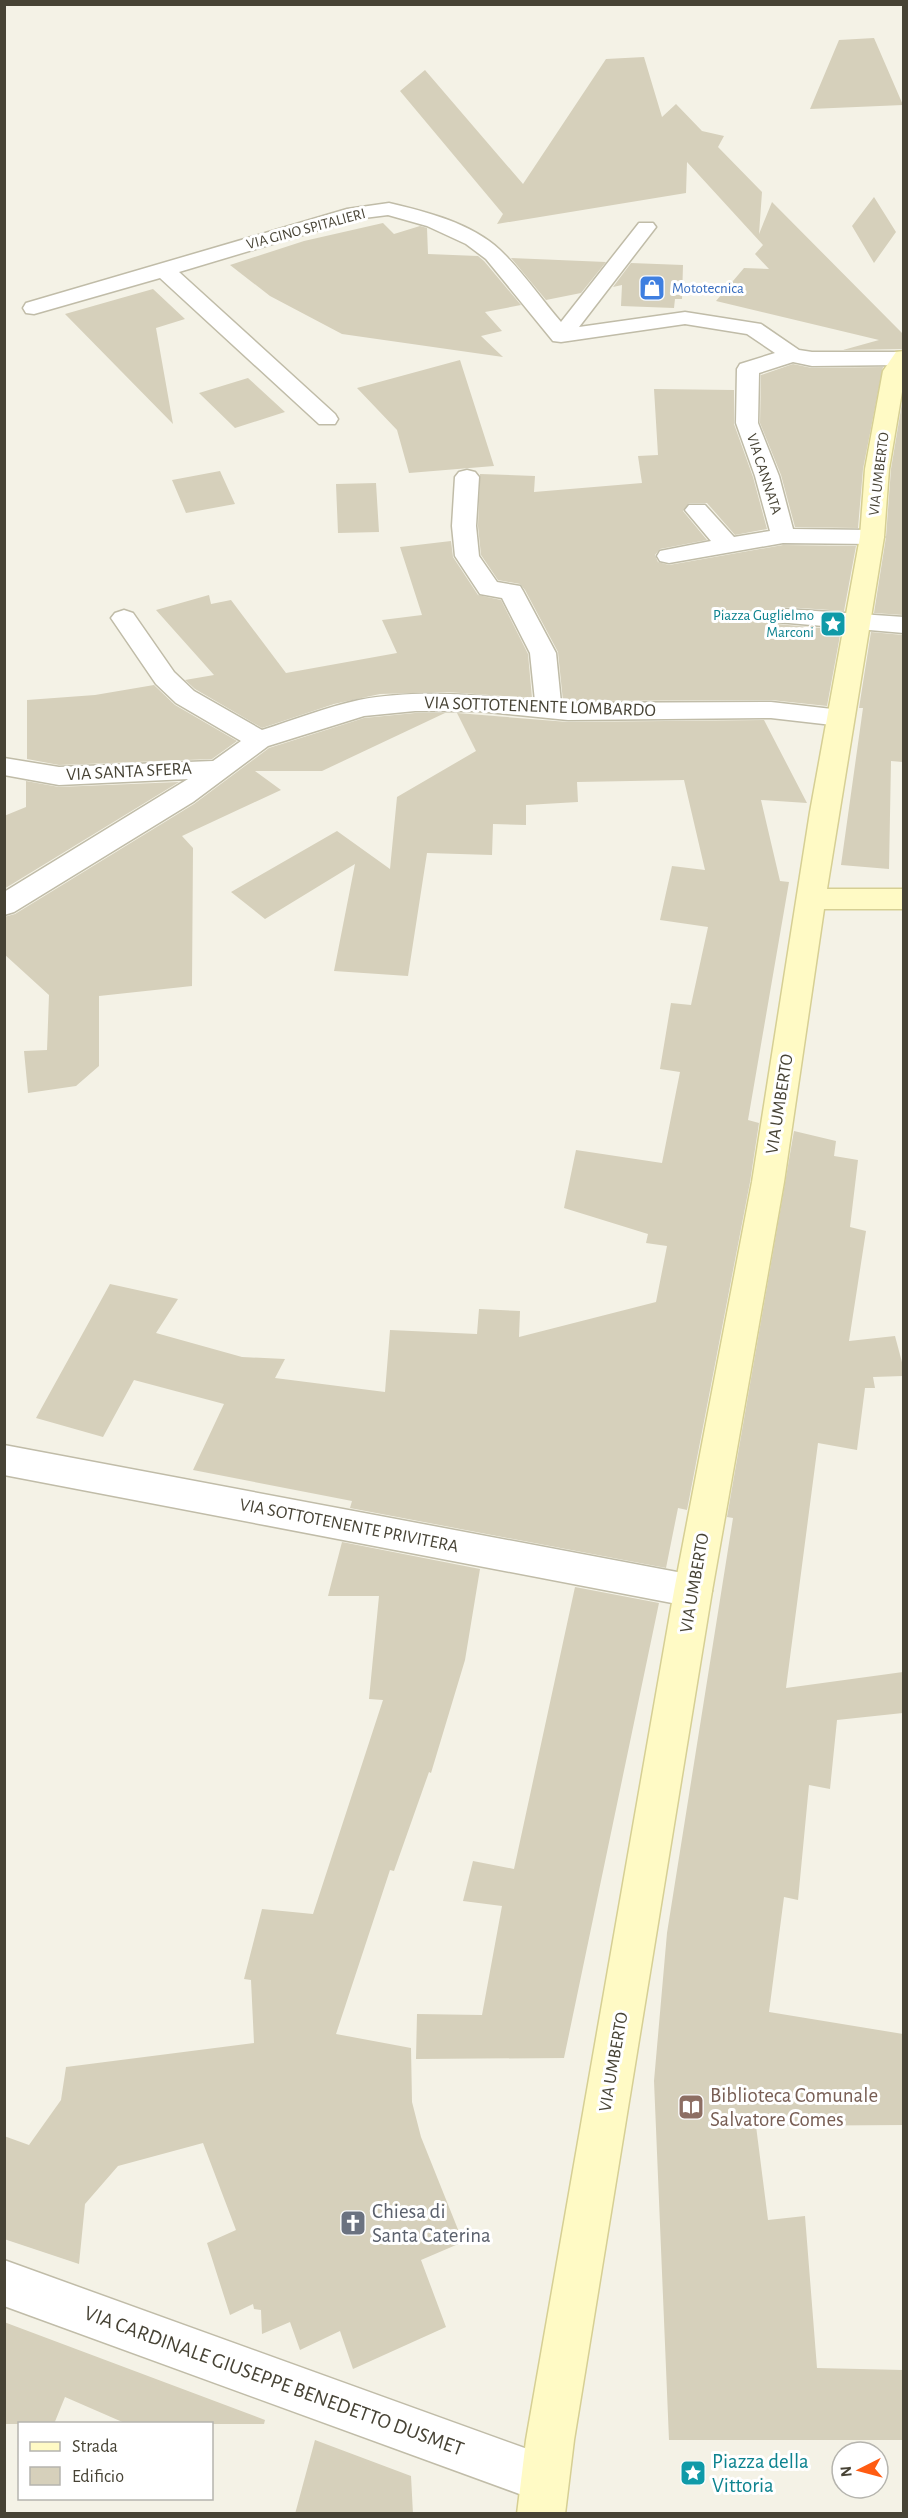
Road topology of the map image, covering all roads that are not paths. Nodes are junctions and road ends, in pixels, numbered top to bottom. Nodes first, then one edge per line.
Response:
1 (646, 227) dead end
2 (164, 270) junction
3 (34, 308) dead end
4 (561, 336) junction
5 (792, 355) junction
6 (902, 357) edge
7 (327, 419) dead end
8 (467, 477) dead end
9 (697, 510) dead end
10 (783, 536) junction
11 (872, 537) junction
12 (728, 546) junction
13 (669, 556) dead end
14 (786, 617) dead end
15 (124, 618) dead end
16 (857, 622) junction
17 (903, 625) edge
18 (549, 710) junction
19 (840, 718) junction
20 (259, 740) junction
21 (4, 766) edge
22 (219, 769) junction
23 (812, 899) junction
24 (903, 899) edge
25 (4, 905) edge
26 (4, 1460) edge
27 (693, 1591) junction
28 (4, 2283) edge
29 (542, 2496) edge

1 - 4 street
2 - 3 street, VIA GINO SPITALIERI
2 - 4 street, VIA GINO SPITALIERI
2 - 7 street
4 - 5 street
5 - 6 street
5 - 10 street, VIA CANNATA
6 - 11 main road, VIA UMBERTO
8 - 18 street
9 - 12 street
10 - 11 street, VIA CANNATA
10 - 12 street
11 - 16 main road, VIA UMBERTO
12 - 13 street
14 - 16 street
15 - 20 street
16 - 17 street
16 - 19 main road, VIA UMBERTO
18 - 19 street, VIA SOTTOTENENTE LOMBARDO
18 - 20 street, VIA SOTTOTENENTE LOMBARDO
19 - 23 main road, VIA UMBERTO
20 - 22 street, VIA SOTTOTENENTE LOMBARDO
21 - 22 street, VIA SANTA SFERA
22 - 25 street, VIA SOTTOTENENTE LOMBARDO
23 - 24 main road
23 - 27 main road, VIA UMBERTO
26 - 27 street, VIA SOTTOTENENTE PRIVITERA
27 - 29 main road, VIA UMBERTO
28 - 29 street, VIA CARDINALE GIUSEPPE BENEDETTO DUSMET

